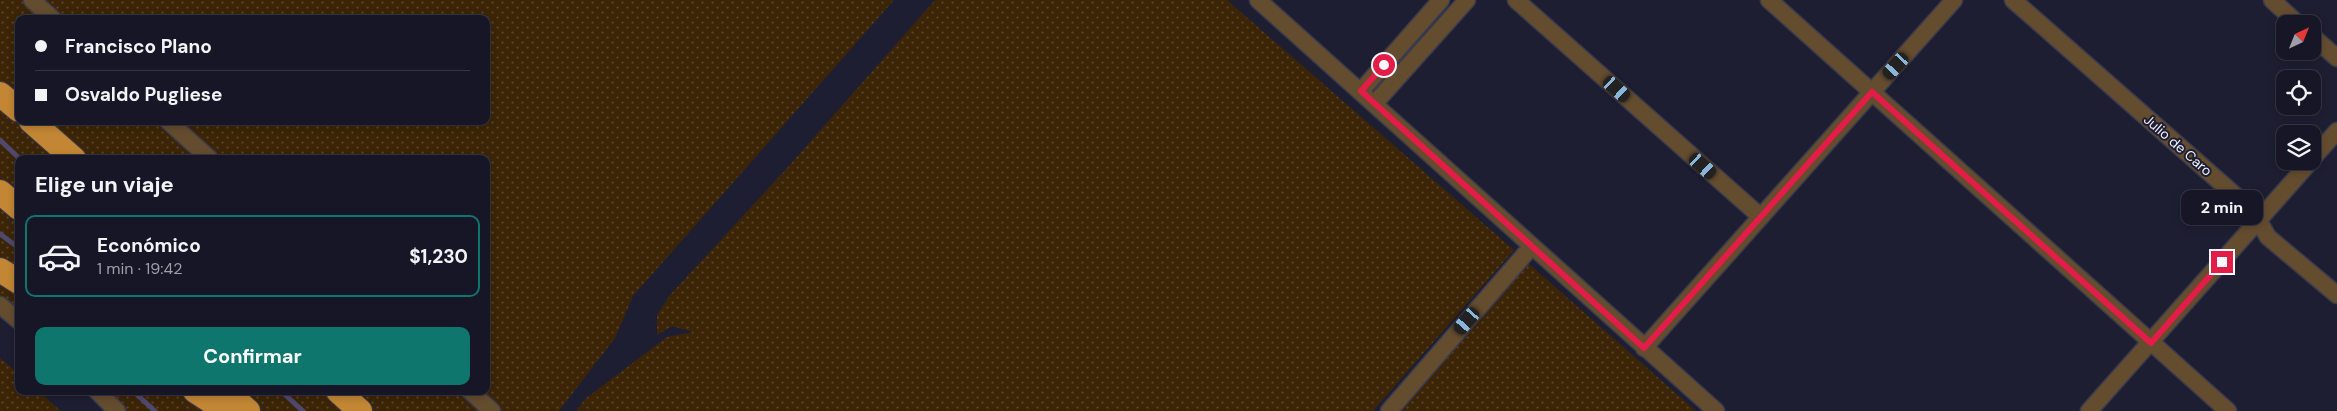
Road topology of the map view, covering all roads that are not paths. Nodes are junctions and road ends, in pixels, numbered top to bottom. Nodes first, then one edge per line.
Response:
1 (32, 0) edge
2 (1258, 0) edge
3 (1441, 0) edge
4 (1468, 0) edge
5 (1516, 0) edge
6 (1768, 0) edge
7 (1954, 0) edge
8 (2014, 0) edge
9 (2272, 0) edge
10 (49, 15) edge
11 (2288, 15) edge
12 (2321, 44) edge
13 (2337, 58) edge
14 (1361, 91) junction
15 (1872, 92) junction
16 (0, 94) edge
17 (1375, 103) junction
18 (15, 107) edge
19 (36, 125) edge
20 (172, 125) edge
21 (2337, 131) edge
22 (2321, 150) edge
23 (69, 155) edge
24 (206, 155) edge
25 (2303, 170) edge
26 (0, 192) edge
27 (15, 205) edge
28 (1761, 217) junction
29 (2258, 221) junction
30 (1532, 246) junction
31 (0, 270) edge
32 (15, 279) edge
33 (2337, 295) edge
34 (0, 305) edge
35 (15, 318) edge
36 (2151, 343) junction
37 (1644, 348) junction
38 (101, 395) edge
39 (201, 395) edge
40 (230, 395) edge
41 (342, 395) edge
42 (474, 395) edge
43 (117, 411) edge
44 (226, 411) edge
45 (248, 411) edge
46 (360, 411) edge
47 (492, 411) edge
48 (1389, 411) edge
49 (1716, 411) edge
50 (2088, 411) edge
51 (2228, 411) edge

1 - 10 street
2 - 14 street
3 - 14 street
4 - 17 street
5 - 28 street
6 - 15 street
7 - 15 street
8 - 29 street, Julio de Caro
9 - 11 street
12 - 13 street
14 - 17 street
15 - 28 street
15 - 36 street
16 - 18 highway
17 - 30 street
19 - 23 highway
20 - 24 street
21 - 22 street
25 - 29 street
26 - 27 highway
28 - 37 street
29 - 33 street, Julio de Caro
29 - 36 street
30 - 37 street
30 - 48 street
31 - 32 highway
34 - 35 street
36 - 50 street
36 - 51 street
37 - 49 street
38 - 43 street
39 - 44 highway
40 - 45 highway
41 - 46 highway
42 - 47 street

